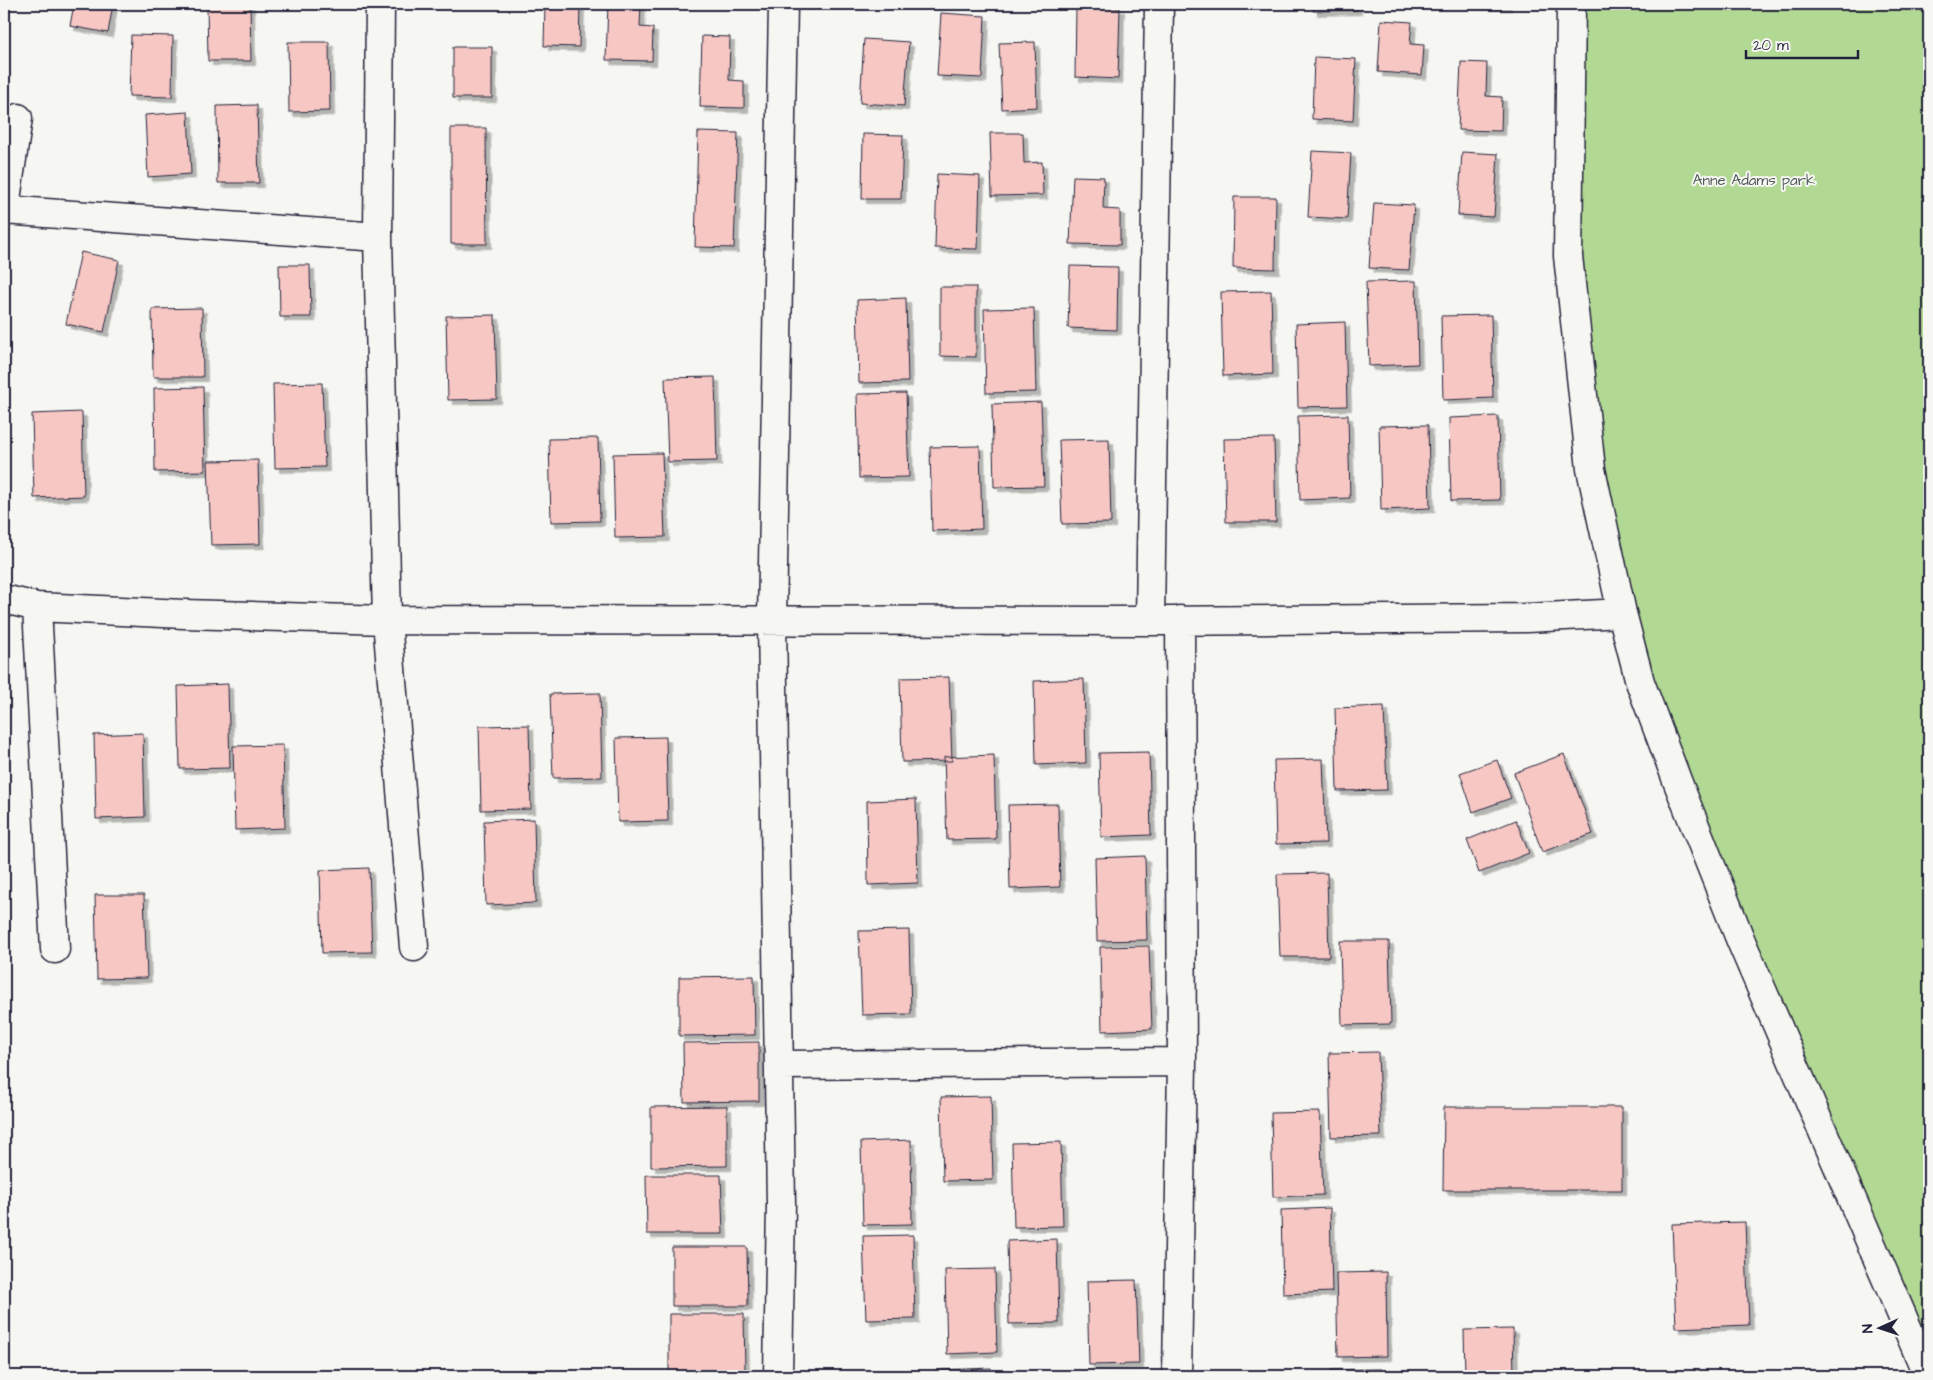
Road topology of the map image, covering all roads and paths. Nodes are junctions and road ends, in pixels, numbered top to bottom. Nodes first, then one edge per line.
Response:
1 (380, 4) edge
2 (783, 4) edge
3 (1160, 4) edge
4 (1571, 4) edge
5 (18, 118) dead end
6 (4, 212) edge
7 (378, 237) junction
8 (4, 599) edge
9 (37, 607) junction
10 (1622, 613) junction
11 (387, 620) junction
12 (1180, 620) junction
13 (772, 621) junction
14 (1150, 621) junction
15 (414, 947) dead end
16 (55, 949) dead end
17 (1182, 1062) junction
18 (779, 1064) junction
19 (778, 1376) edge
20 (1177, 1376) edge
21 (1928, 1376) edge

1 - 7 street
2 - 13 street
3 - 14 street
4 - 10 street
5 - 6 street
6 - 7 street
7 - 11 street
8 - 9 street
9 - 11 street
9 - 16 street
10 - 12 street
10 - 21 street
11 - 13 street
11 - 15 street
12 - 14 street
12 - 17 street
13 - 14 street
13 - 18 street
17 - 18 street
17 - 20 street
18 - 19 street

